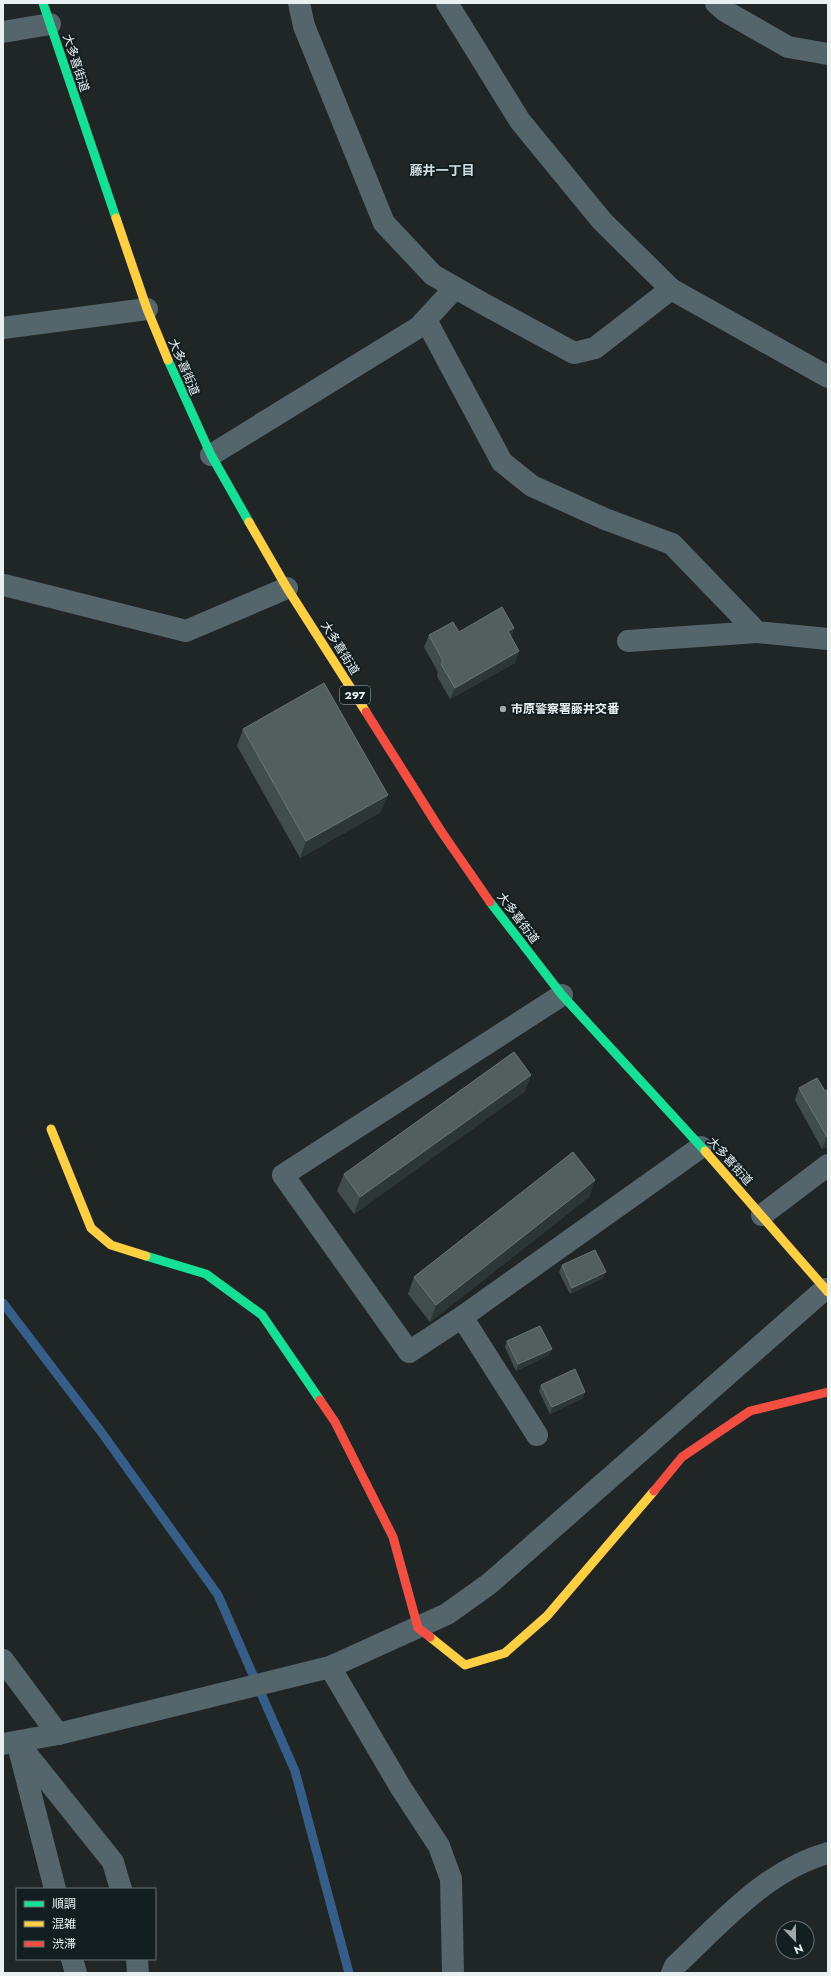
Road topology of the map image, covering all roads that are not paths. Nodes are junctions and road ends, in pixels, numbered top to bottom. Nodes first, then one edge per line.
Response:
1 (43, 3) edge
2 (300, 3) edge
3 (448, 3) edge
4 (716, 3) edge
5 (50, 24) junction
6 (3, 32) edge
7 (828, 54) edge
8 (456, 288) junction
9 (671, 289) junction
10 (147, 309) junction
11 (426, 320) junction
12 (3, 328) edge
13 (828, 377) edge
14 (211, 455) junction
15 (4, 585) edge
16 (287, 588) junction
17 (757, 632) junction
18 (828, 639) edge
19 (628, 641) dead end
20 (562, 995) junction
21 (50, 1129) dead end
22 (701, 1147) junction
23 (828, 1164) edge
24 (762, 1215) junction
25 (827, 1290) edge
26 (462, 1317) junction
27 (828, 1392) edge
28 (537, 1436) dead end
29 (418, 1628) junction
30 (3, 1660) edge
31 (330, 1667) junction
32 (58, 1734) junction
33 (10, 1743) edge
34 (828, 1853) edge
35 (55, 1888) edge
36 (121, 1888) edge
37 (72, 1960) edge
38 (137, 1960) edge
39 (76, 1973) edge
40 (138, 1973) edge
41 (453, 1973) edge
42 (672, 1973) edge

1 - 5 main road, 大多喜街道 / 297
2 - 8 street
3 - 9 street
4 - 7 street
5 - 6 street
5 - 10 main road, 大多喜街道 / 297
8 - 9 street
8 - 11 street
9 - 13 street
10 - 12 street
10 - 14 main road, 大多喜街道 / 297
11 - 14 street
11 - 17 street
14 - 16 main road, 大多喜街道 / 297
15 - 16 street
16 - 20 main road, 大多喜街道 / 297
17 - 18 street
17 - 19 street
20 - 22 main road, 大多喜街道 / 297
20 - 26 street
21 - 29 main road
22 - 24 main road, 大多喜街道 / 297
22 - 26 street
23 - 24 street
24 - 25 main road, 大多喜街道 / 297
25 - 29 street
26 - 28 street
27 - 29 main road
29 - 31 street
30 - 32 street
31 - 32 street
31 - 41 street
32 - 33 street
33 - 35 street
33 - 36 street
34 - 42 street
37 - 39 street
38 - 40 street

